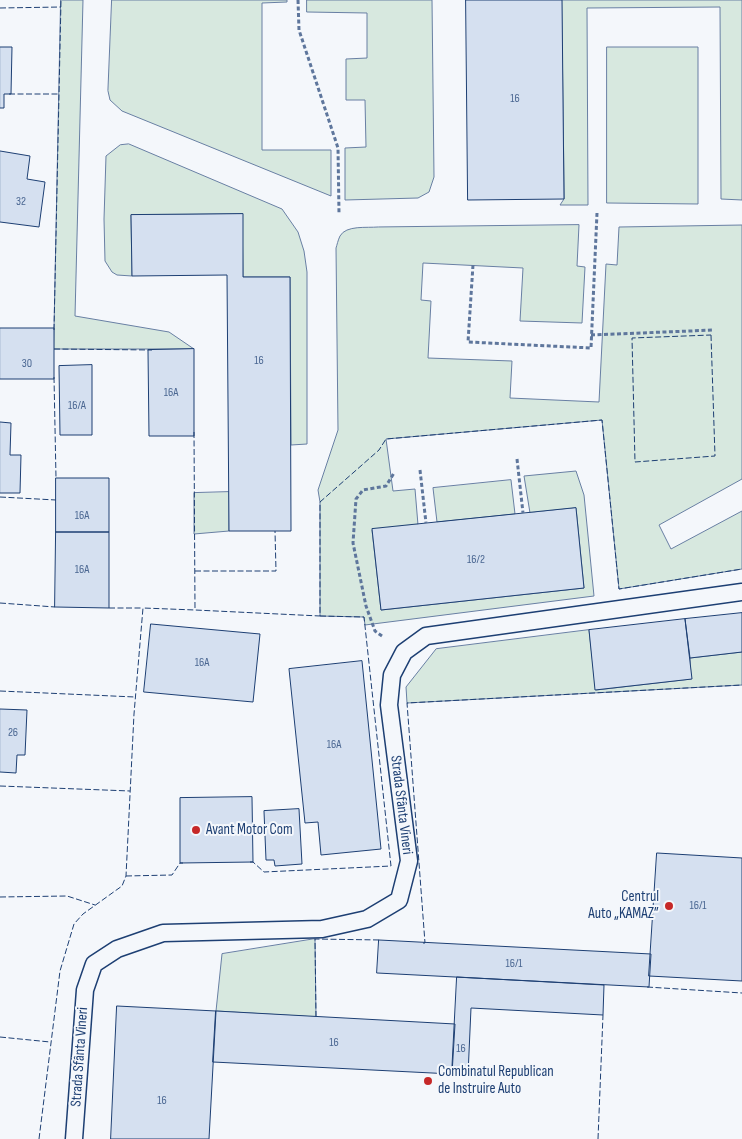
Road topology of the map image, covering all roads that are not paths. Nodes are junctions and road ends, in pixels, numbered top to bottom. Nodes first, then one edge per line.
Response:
1 (742, 592) edge
2 (74, 1139) edge

1 - 2 lane, Strada Sfânta Vineri

